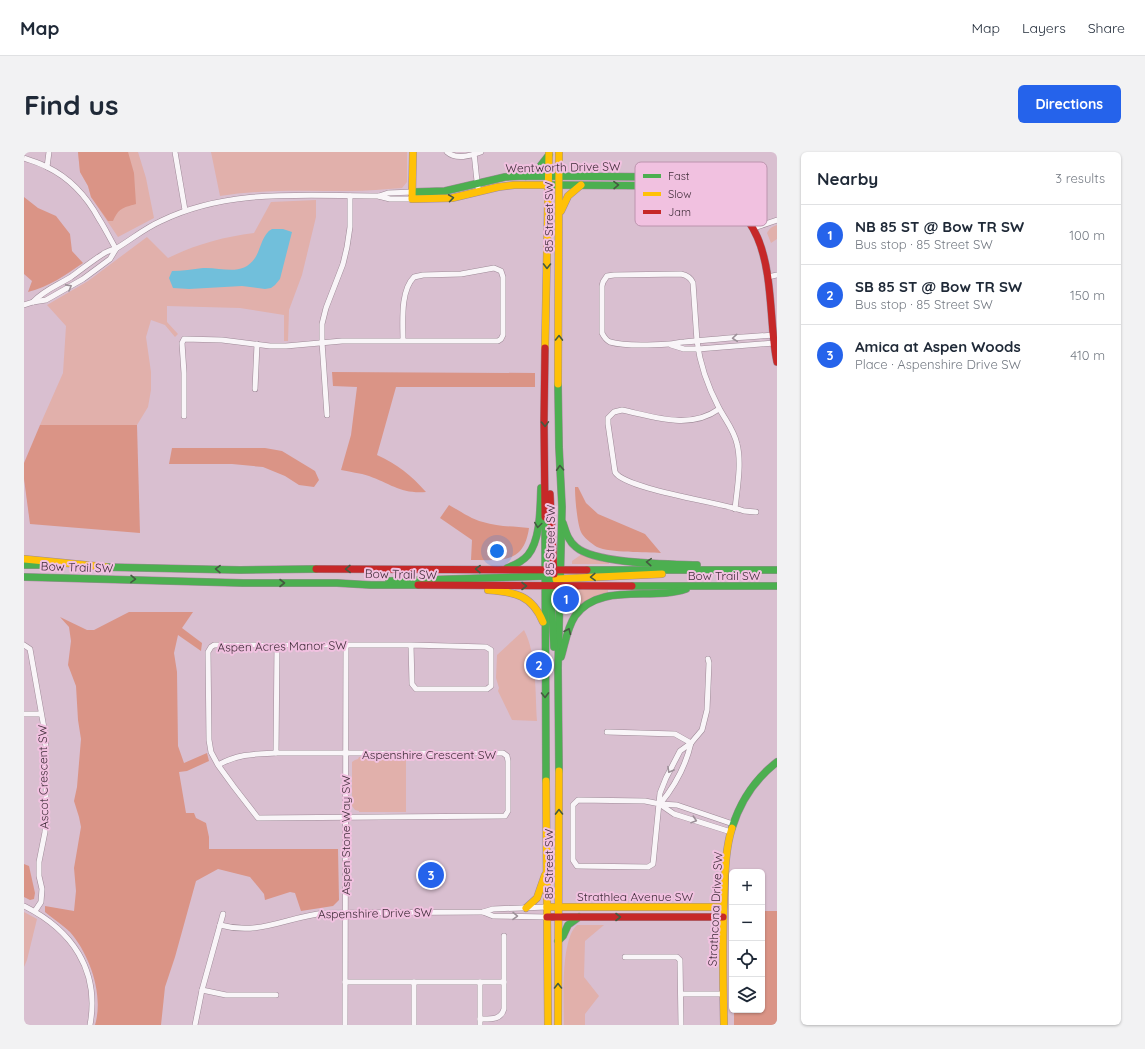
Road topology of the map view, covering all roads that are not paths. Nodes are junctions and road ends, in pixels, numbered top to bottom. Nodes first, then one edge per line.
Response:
1 (49, 152) edge
2 (175, 152) edge
3 (413, 152) edge
4 (446, 152) edge
5 (481, 152) edge
6 (559, 152) edge
7 (549, 153) edge
8 (474, 154) junction
9 (24, 158) edge
10 (47, 167) junction
11 (525, 176) junction
12 (549, 177) junction
13 (559, 177) junction
14 (635, 177) edge
15 (477, 184) junction
16 (635, 184) edge
17 (549, 185) junction
18 (559, 185) junction
19 (581, 185) junction
20 (479, 192) junction
21 (350, 196) junction
22 (412, 196) junction
23 (185, 210) junction
24 (558, 216) junction
25 (777, 220) edge
26 (767, 223) edge
27 (760, 226) edge
28 (754, 228) joint
29 (116, 249) junction
30 (777, 275) edge
31 (768, 277) junction
32 (33, 302) junction
33 (24, 305) edge
34 (773, 335) junction
35 (403, 341) junction
36 (697, 341) junction
37 (322, 342) junction
38 (774, 343) junction
39 (256, 344) junction
40 (670, 344) junction
41 (698, 350) junction
42 (777, 362) edge
43 (255, 389) dead end
44 (558, 397) junction
45 (545, 398) junction
46 (720, 409) junction
47 (327, 415) dead end
48 (184, 416) dead end
49 (546, 459) junction
50 (562, 507) junction
51 (735, 509) junction
52 (756, 512) dead end
53 (24, 559) edge
54 (24, 565) edge
55 (106, 567) junction
56 (503, 569) junction
57 (744, 570) junction
58 (777, 570) edge
59 (24, 577) edge
60 (552, 577) junction
61 (337, 583) junction
62 (371, 585) junction
63 (777, 586) edge
64 (698, 587) junction
65 (545, 628) junction
66 (24, 645) edge
67 (277, 645) junction
68 (346, 645) junction
69 (411, 645) junction
70 (708, 659) dead end
71 (558, 668) junction
72 (24, 714) edge
73 (42, 714) junction
74 (558, 719) junction
75 (607, 732) dead end
76 (691, 743) junction
77 (276, 753) junction
78 (345, 754) junction
79 (777, 762) edge
80 (218, 765) junction
81 (660, 804) junction
82 (346, 817) junction
83 (733, 824) junction
84 (731, 832) junction
85 (547, 870) junction
86 (24, 906) edge
87 (547, 907) junction
88 (558, 907) junction
89 (723, 907) junction
90 (526, 908) junction
91 (35, 911) junction
92 (345, 912) junction
93 (484, 912) junction
94 (223, 914) dead end
95 (547, 917) junction
96 (558, 917) junction
97 (579, 917) junction
98 (723, 917) junction
99 (220, 925) junction
100 (504, 936) dead end
101 (558, 941) junction
102 (625, 958) dead end
103 (345, 982) junction
104 (414, 982) junction
105 (480, 982) junction
106 (504, 982) junction
107 (202, 990) junction
108 (681, 994) junction
109 (723, 994) junction
110 (276, 995) dead end
111 (480, 1019) junction
112 (90, 1025) edge
113 (195, 1025) edge
114 (345, 1025) edge
115 (414, 1025) edge
116 (480, 1025) edge
117 (548, 1025) edge
118 (558, 1025) edge
119 (681, 1025) edge
120 (724, 1025) edge

1 - 10 street
2 - 23 street
3 - 22 main road
4 - 8 street
5 - 8 street
6 - 13 main road, 85 Street SW
7 - 11 main road
7 - 12 main road, 85 Street SW
8 - 15 street
9 - 10 street
10 - 29 street
11 - 12 main road, Wentworth Drive SW
11 - 15 main road, Wentworth Drive SW
12 - 13 main road, Wentworth Drive SW
12 - 17 main road, 85 Street SW
13 - 14 main road, Wentworth Drive SW
13 - 18 main road, 85 Street SW
15 - 20 street
15 - 22 main road, Wentworth Drive SW
19 -> 16 main road, Wentworth Drive SW
17 - 18 main road, Wentworth Drive SW
17 - 20 main road, Wentworth Drive SW
17 -> 45 main road, 85 Street SW
18 - 19 main road, Wentworth Drive SW
18 - 24 main road, 85 Street SW
19 - 24 main road
22 -> 20 main road, Wentworth Drive SW
21 - 22 street, Wentworth Drive SW
21 - 23 street, Wentworth Drive SW
21 - 37 street
23 - 29 street, Wentworth Drive SW
44 -> 24 main road, 85 Street SW
25 - 26 street
27 - 28 street
28 - 31 main road, Wentworth Drive SW
29 - 32 street, Wentworth Drive SW
32 -> 29 street, Wentworth Drive SW
30 - 31 street
31 - 34 main road, Wentworth Drive SW
32 - 33 street, Wentworth Drive SW
34 -> 36 street
34 - 38 main road, Wentworth Drive SW
35 - 35 street
35 - 37 street
36 - 40 street
36 - 40 street
36 - 41 street
37 - 39 street
37 - 47 street
38 - 41 street
38 - 42 main road, Wentworth Drive SW
39 - 43 street
39 - 48 street
40 - 41 street
41 - 46 street
44 - 45 main road
50 -> 44 main road, 85 Street SW
45 -> 49 main road, 85 Street SW
46 - 51 street
46 - 51 street
49 -> 56 main road
49 - 60 main road, 85 Street SW
57 -> 50 main road
50 - 60 main road, 85 Street SW
51 - 52 street
53 - 55 main road
54 - 55 main road, Bow Trail SW
56 -> 55 main road, Bow Trail SW
56 - 60 main road, Bow Trail SW
57 - 58 main road, Bow Trail SW
57 -> 60 main road
59 -> 61 main road, Bow Trail SW
60 - 61 main road
62 -> 60 main road, Bow Trail SW
60 - 64 main road, Bow Trail SW
60 - 65 main road, 85 Street SW
60 - 71 main road, 85 Street SW
60 - 74 main road
61 - 62 main road, Bow Trail SW
62 - 65 main road
63 - 64 main road, Bow Trail SW
71 -> 64 main road
65 -> 85 main road, 85 Street SW
66 - 73 street, Ascot Crescent SW
67 - 68 street, Aspen Acres Manor SW
67 - 77 street
67 - 80 street, Aspen Acres Manor SW
68 - 69 street, Aspen Acres Manor SW
68 - 78 street, Aspen Stone Way SW
69 - 69 street, Aspen Acres Manor SW
70 - 76 street
71 - 74 main road, 85 Street SW
72 - 73 street
73 - 91 street, Ascot Crescent SW
88 -> 74 main road, 85 Street SW
75 - 76 street
76 - 81 street
76 -> 81 street
77 - 78 street
77 - 80 street
78 - 82 street, Aspen Stone Way SW
78 - 82 street, Aspenshire Crescent SW
79 - 83 main road, Strathcona Drive SW
80 - 82 street, Aspen Acres Manor SW
81 - 81 street
81 - 83 street
81 -> 84 street
82 - 92 street, Aspen Stone Way SW
83 - 84 main road, Strathcona Drive SW
84 - 89 main road, Strathcona Drive SW
85 - 87 main road, 85 Street SW
85 - 90 main road
86 - 91 street
87 - 88 main road, Strathlea Avenue SW
87 - 90 street, Aspenshire Drive SW
87 - 95 main road, 85 Street SW
88 - 89 main road, Strathlea Avenue SW
88 - 96 main road, 85 Street SW
89 - 98 main road, Strathcona Drive SW
90 - 93 street, Aspenshire Drive SW
91 - 112 street
92 - 93 street, Aspenshire Drive SW
92 - 99 street, Aspenshire Drive SW
92 - 103 street, Aspen Stone Way SW
93 -> 95 street, Aspenshire Drive SW
94 - 99 street
95 - 96 main road, Strathlea Avenue SW
95 - 117 main road, 85 Street SW
96 - 97 main road, Strathlea Avenue SW
96 - 101 main road, 85 Street SW
97 -> 98 main road, Strathlea Avenue SW
97 - 101 main road
98 - 109 main road, Strathcona Drive SW
99 - 107 street
100 - 106 street
118 -> 101 main road, 85 Street SW
102 - 108 street
103 - 104 street
103 - 114 street, Aspen Stone Way SW
104 - 105 street
104 - 115 street
105 - 106 street
105 - 111 street
106 - 111 street
107 - 110 street
107 - 113 street
108 - 109 street
108 - 119 street
109 - 120 main road, Strathcona Drive SW
111 - 116 street

